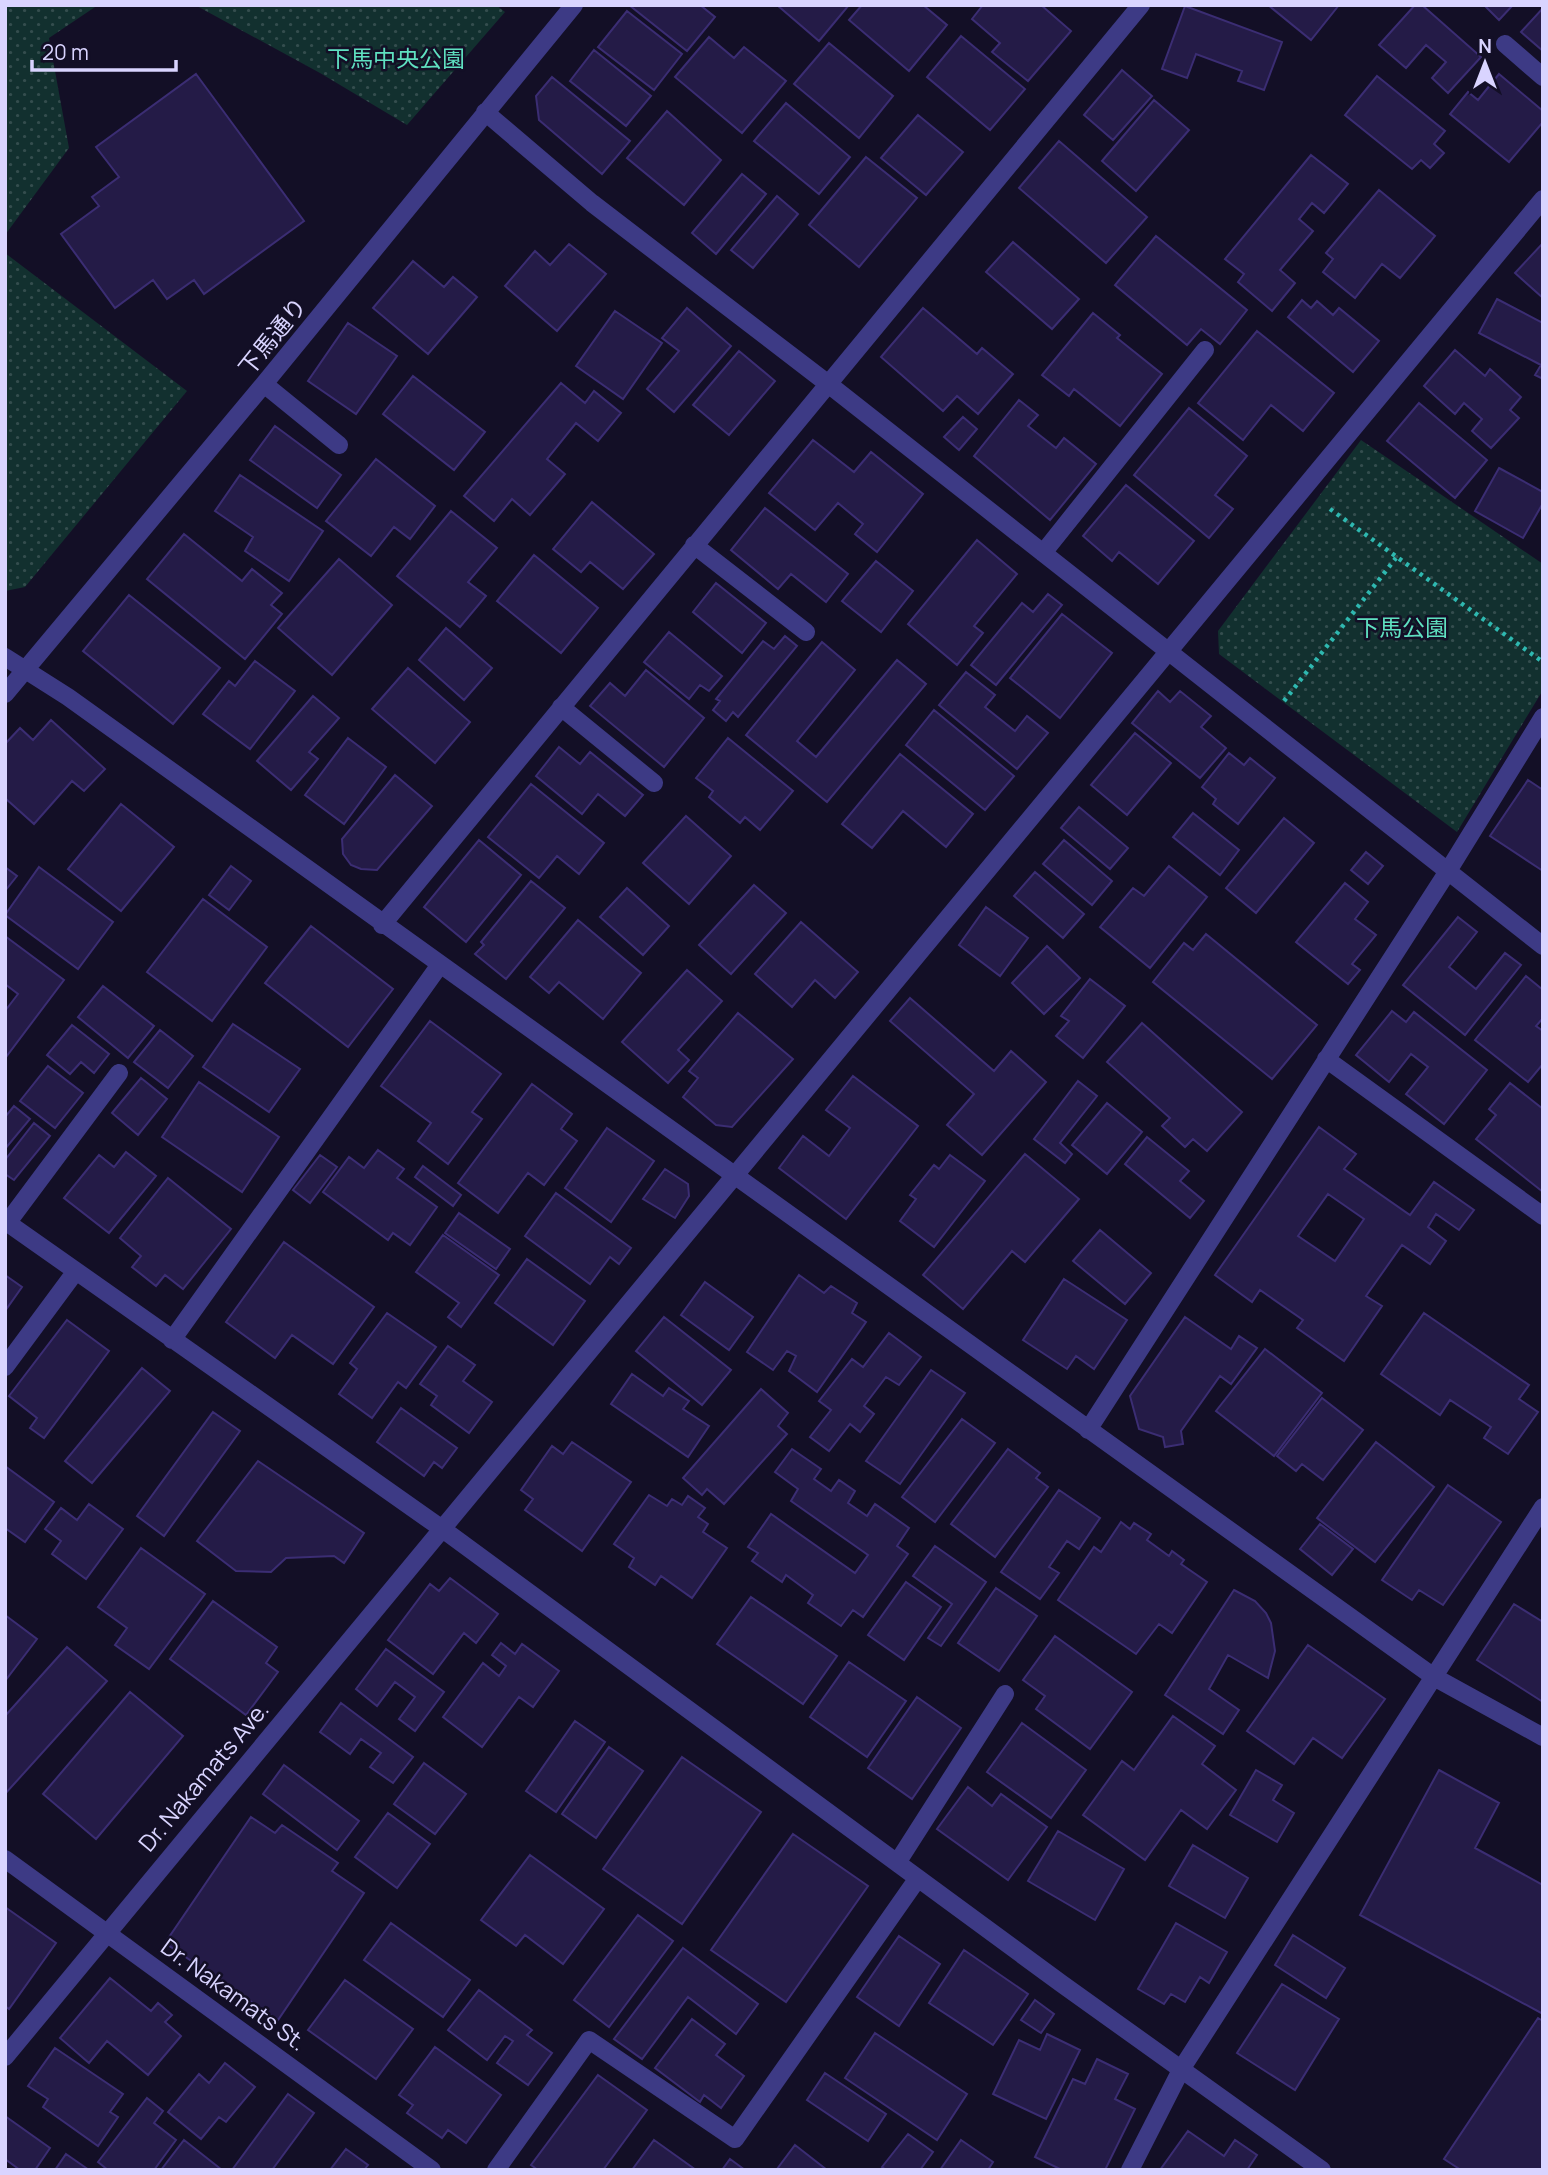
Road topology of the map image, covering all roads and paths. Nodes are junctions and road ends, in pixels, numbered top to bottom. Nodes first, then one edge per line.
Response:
1 (574, 5) edge
2 (1141, 5) edge
3 (1505, 44) dead end
4 (1543, 77) edge
5 (485, 112) junction
6 (1543, 199) edge
7 (1205, 350) dead end
8 (827, 383) junction
9 (264, 384) junction
10 (338, 444) dead end
11 (1302, 489) junction
12 (694, 545) junction
13 (1043, 553) junction
14 (1396, 558) junction
15 (806, 632) dead end
16 (1168, 652) junction
17 (5, 657) edge
18 (1543, 662) edge
19 (24, 671) junction
20 (5, 694) edge
21 (561, 707) junction
22 (1543, 717) edge
23 (1264, 727) junction
24 (654, 783) dead end
25 (1448, 871) junction
26 (382, 925) junction
27 (1543, 946) edge
28 (439, 966) junction
29 (1326, 1059) junction
30 (119, 1073) dead end
31 (733, 1177) junction
32 (1543, 1216) edge
33 (6, 1222) edge
34 (76, 1271) junction
35 (173, 1340) junction
36 (5, 1367) edge
37 (1088, 1430) junction
38 (1543, 1507) edge
39 (441, 1528) junction
40 (1434, 1677) junction
41 (1005, 1694) dead end
42 (1543, 1737) edge
43 (5, 1860) edge
44 (897, 1863) junction
45 (918, 1878) junction
46 (107, 1931) junction
47 (5, 2057) edge
48 (1182, 2068) junction
49 (432, 2170) edge
50 (496, 2170) edge
51 (1130, 2170) edge
52 (1322, 2170) edge

1 - 5 street, 下馬通り
2 - 8 street
3 - 4 street
5 - 8 street
5 - 9 street, 下馬通り
6 - 11 street, Dr. Nakamats Ave.
7 - 13 street
8 - 12 street
8 - 13 street
9 - 10 street
9 - 19 street, 下馬通り
11 - 14 path
11 - 16 street, Dr. Nakamats Ave.
12 - 15 street
12 - 21 street
13 - 16 street
14 - 18 path
14 - 23 path
16 - 23 street
16 - 31 street, Dr. Nakamats Ave.
17 - 19 street
19 - 20 street, 下馬通り
19 - 26 street
21 - 24 street
21 - 26 street
22 - 25 street
23 - 25 street
25 - 27 street
25 - 29 street
26 - 28 street
28 - 31 street
28 - 35 street
29 - 32 street
29 - 37 street
30 - 33 street
31 - 37 street
31 - 39 street, Dr. Nakamats Ave.
33 - 34 street
34 - 35 street
34 - 36 street
35 - 39 street
37 - 40 street
38 - 40 street
39 - 44 street
39 - 46 street, Dr. Nakamats Ave.
40 - 42 street
40 - 48 street
41 - 44 street
43 - 46 street, Dr. Nakamats St.
44 - 45 street
45 - 48 street
45 - 50 street
46 - 47 street, Dr. Nakamats Ave.
46 - 49 street, Dr. Nakamats St.
48 - 51 street
48 - 52 street

